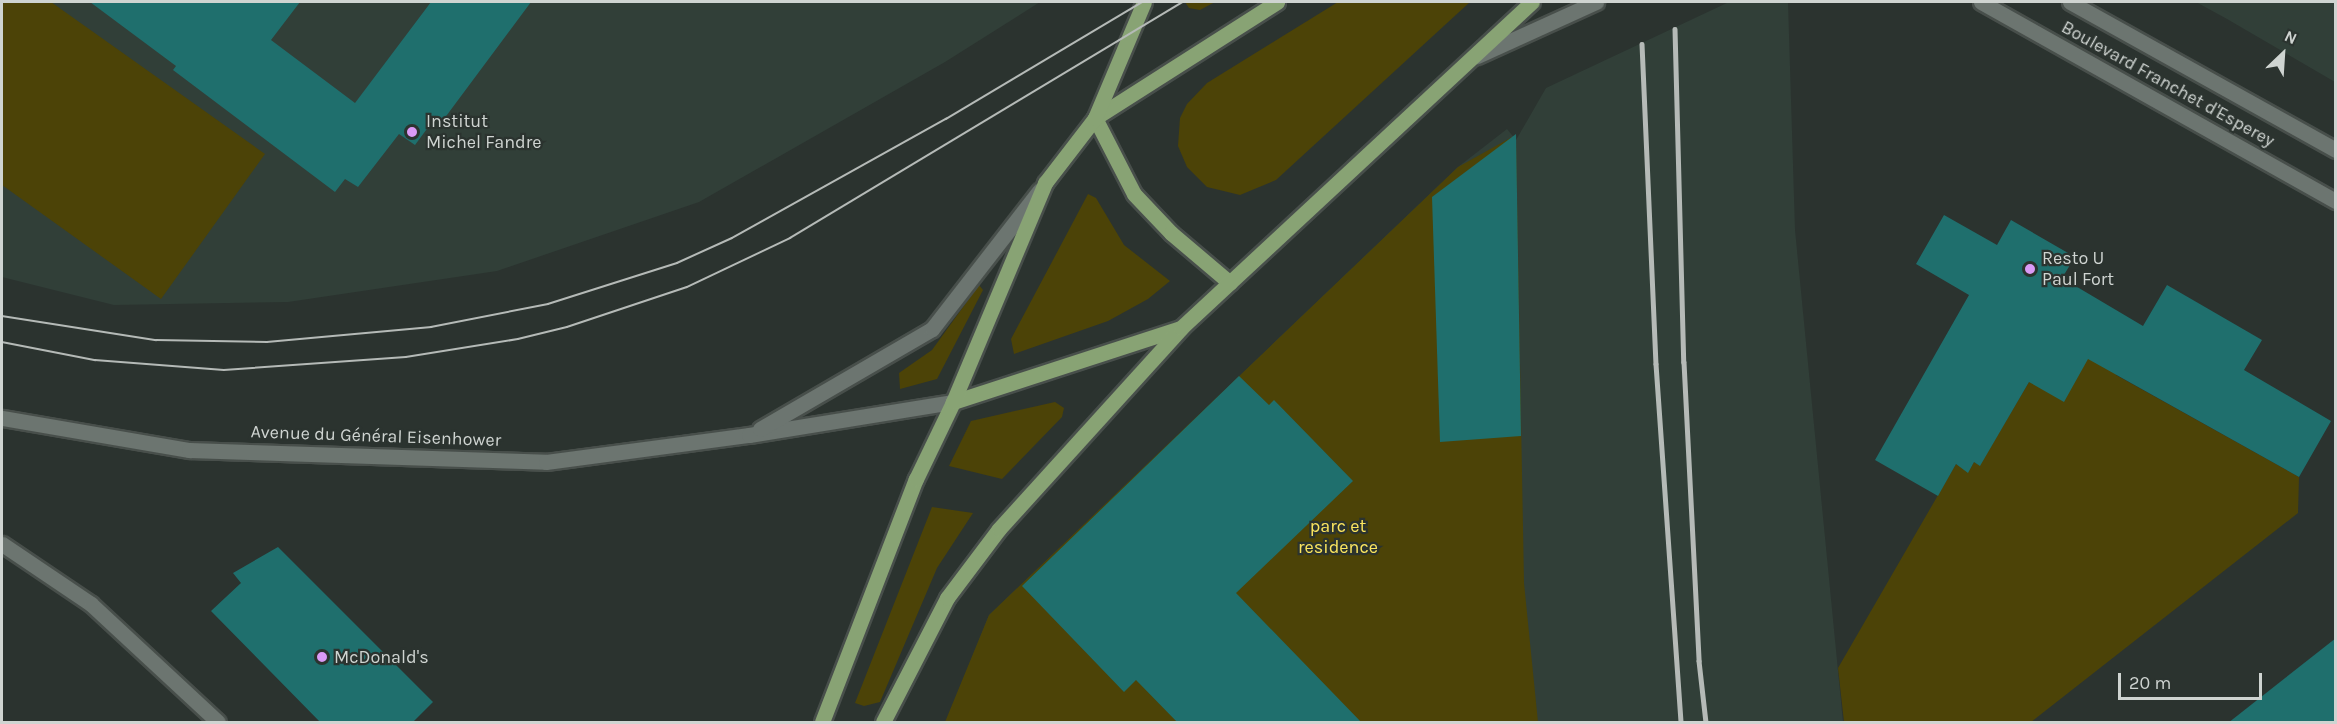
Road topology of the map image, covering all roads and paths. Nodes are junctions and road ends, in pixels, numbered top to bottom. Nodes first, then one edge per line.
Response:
1 (1144, 2) edge
2 (1277, 2) edge
3 (1532, 2) edge
4 (1596, 2) edge
5 (1981, 2) edge
6 (2070, 2) edge
7 (1472, 58) junction
8 (1095, 118) junction
9 (2336, 150) edge
10 (1045, 183) junction
11 (2336, 201) edge
12 (1230, 283) junction
13 (1181, 328) junction
14 (953, 402) junction
15 (2, 418) edge
16 (749, 435) junction
17 (2, 544) edge
18 (218, 723) edge
19 (822, 723) edge
20 (883, 723) edge

1 - 8 main road
2 - 8 main road
3 - 7 main road
4 - 7 street
5 - 11 street, Boulevard Franchet d'Esperey
6 - 9 street, Boulevard Franchet d'Esperey
7 - 12 main road
8 - 10 main road
8 - 12 main road
10 - 14 main road
10 - 16 street, Avenue du Général Eisenhower
12 - 13 main road
13 - 14 main road
13 - 20 main road
14 - 16 street, Avenue du Général Eisenhower
14 - 19 main road
15 - 16 street, Avenue du Général Eisenhower
17 - 18 street

